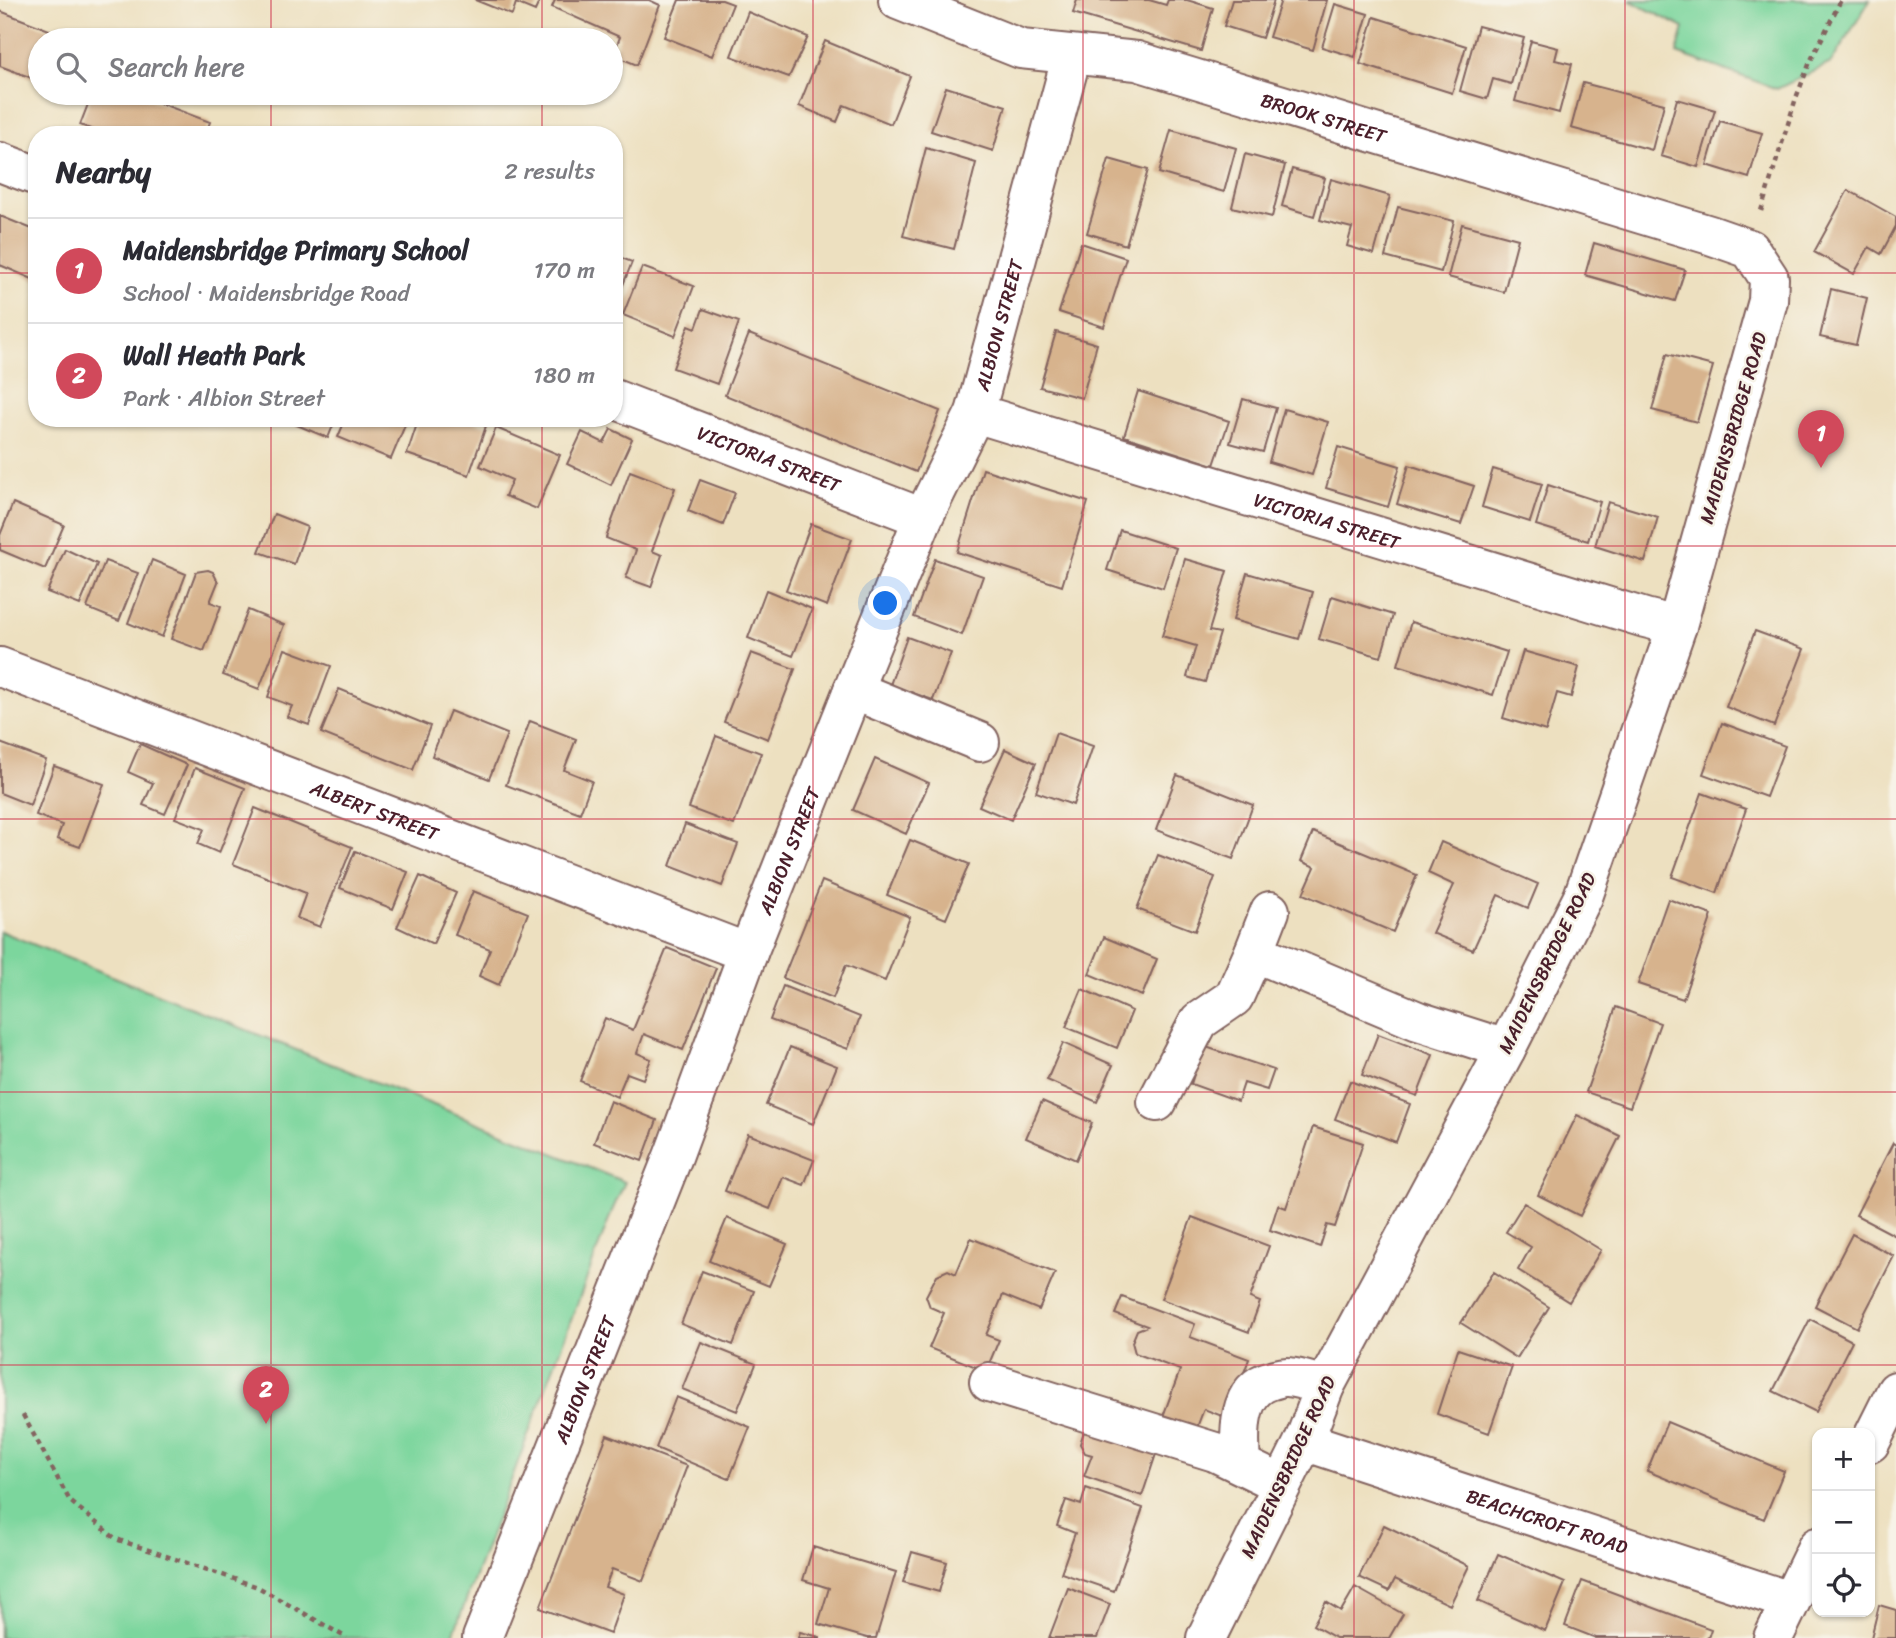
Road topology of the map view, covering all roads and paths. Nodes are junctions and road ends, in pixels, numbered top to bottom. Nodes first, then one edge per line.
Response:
1 (898, 0) edge
2 (1841, 0) edge
3 (1072, 55) junction
4 (0, 162) edge
5 (28, 173) edge
6 (1750, 249) junction
7 (623, 402) edge
8 (975, 413) junction
9 (923, 518) junction
10 (1677, 626) junction
11 (0, 667) edge
12 (853, 690) junction
13 (980, 742) dead end
14 (1270, 911) dead end
15 (1254, 952) junction
16 (748, 953) junction
17 (1506, 1049) junction
18 (1157, 1102) dead end
19 (989, 1382) dead end
20 (1325, 1386) junction
21 (1896, 1391) edge
22 (23, 1415) dead end
23 (1875, 1433) edge
24 (1304, 1441) junction
25 (1241, 1464) junction
26 (1281, 1484) junction
27 (1814, 1554) edge
28 (1790, 1601) junction
29 (347, 1638) edge
30 (482, 1638) edge
31 (1206, 1638) edge
32 (1773, 1638) edge

1 - 3 street, BROOK STREET
2 - 6 path
3 - 6 street, BROOK STREET
3 - 8 street, ALBION STREET
4 - 5 street
6 - 10 street, MAIDENSBRIDGE ROAD
7 - 9 street, VICTORIA STREET
8 - 9 street, ALBION STREET
8 - 10 street, VICTORIA STREET
9 - 12 street, ALBION STREET
10 - 17 street, MAIDENSBRIDGE ROAD
11 - 16 street, ALBERT STREET
12 - 13 street
12 - 16 street, ALBION STREET
14 - 15 street
15 - 17 street
15 - 18 street
16 - 30 street, ALBION STREET
17 - 20 street, MAIDENSBRIDGE ROAD
19 - 25 street
20 - 24 street, MAIDENSBRIDGE ROAD
20 - 25 street
21 - 23 street
22 - 29 path
24 - 26 street, MAIDENSBRIDGE ROAD
24 - 28 street, BEACHCROFT ROAD
25 - 26 street
26 - 31 street, MAIDENSBRIDGE ROAD
27 - 28 street
28 - 32 street

